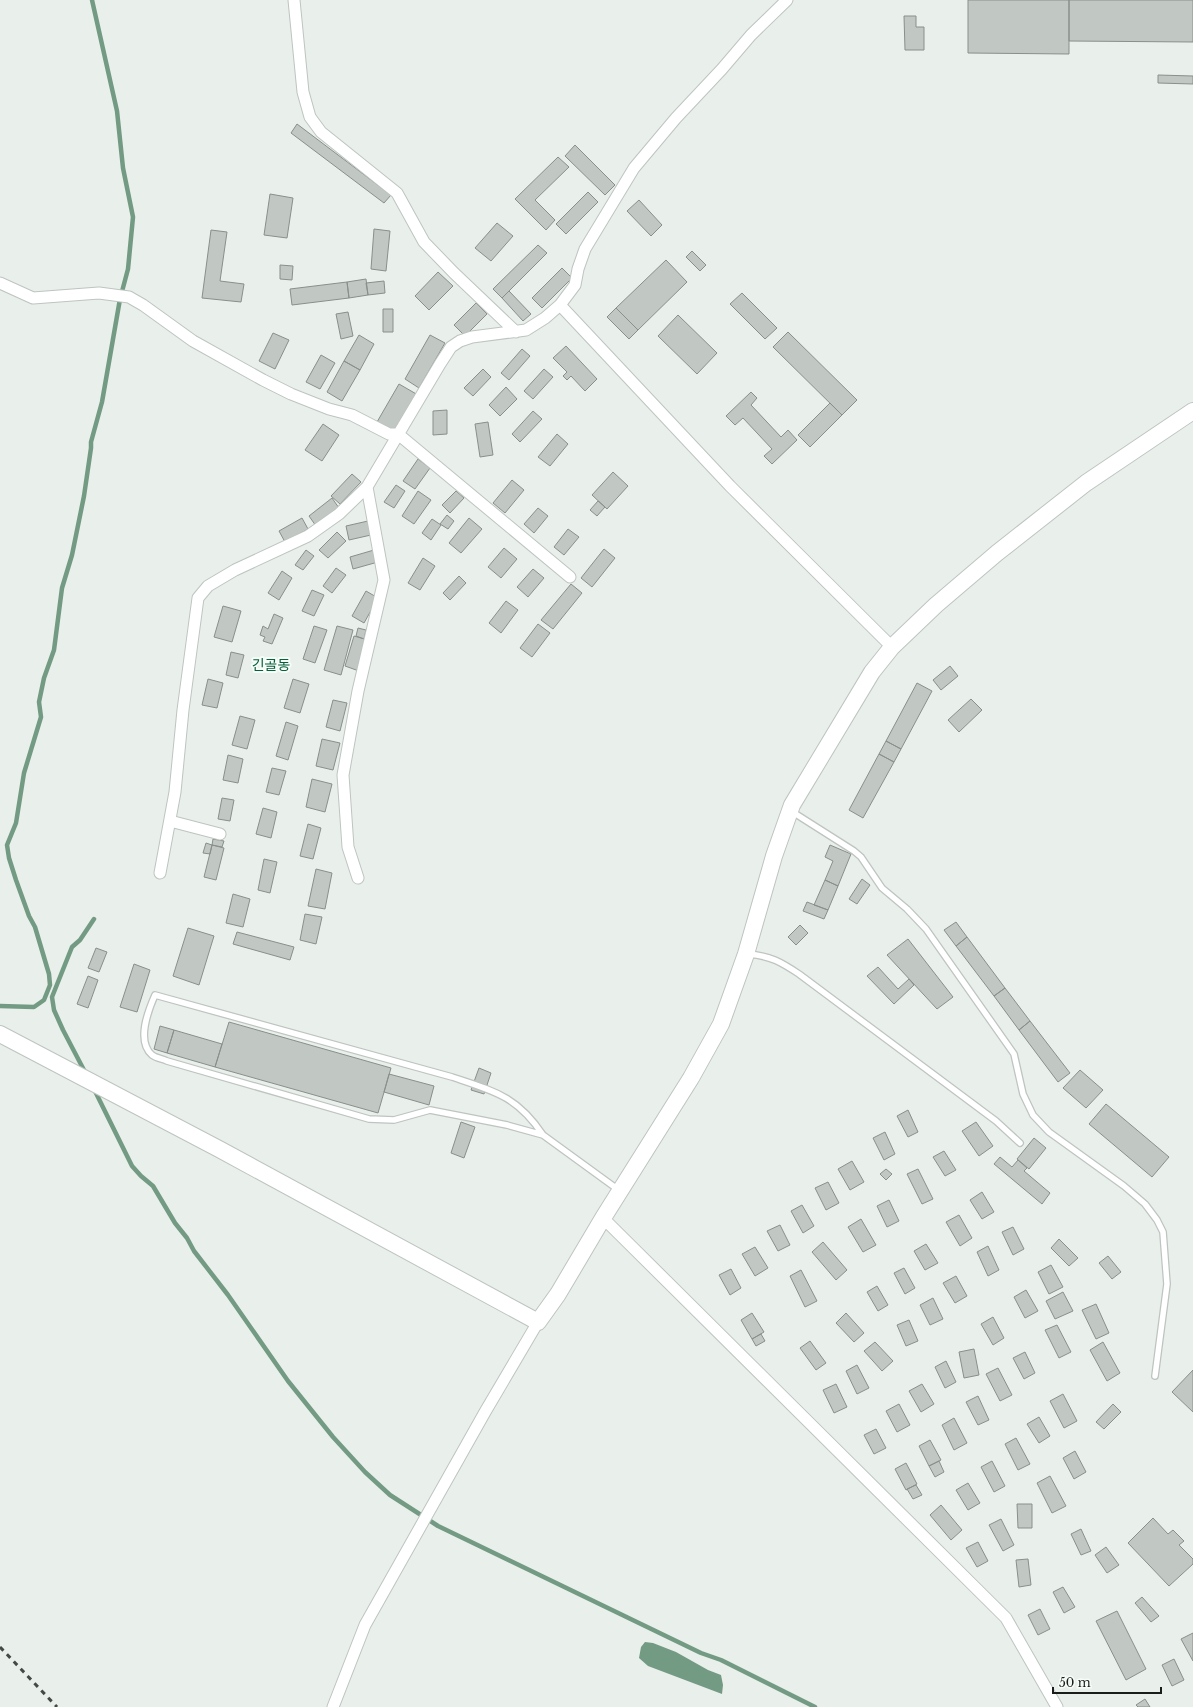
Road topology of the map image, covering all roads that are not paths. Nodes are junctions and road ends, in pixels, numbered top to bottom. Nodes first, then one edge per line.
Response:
1 (294, 0) edge
2 (787, 0) edge
3 (0, 283) edge
4 (560, 306) junction
5 (516, 332) junction
6 (1193, 412) edge
7 (398, 434) junction
8 (367, 487) junction
9 (570, 577) dead end
10 (892, 647) junction
11 (790, 811) junction
12 (170, 821) junction
13 (220, 834) dead end
14 (160, 873) dead end
15 (358, 878) dead end
16 (746, 954) junction
17 (0, 1034) edge
18 (543, 1136) junction
19 (1020, 1143) dead end
20 (620, 1191) junction
21 (603, 1218) junction
22 (538, 1322) junction
23 (1155, 1376) dead end
24 (333, 1707) edge
25 (1057, 1707) edge

1 - 5 street
2 - 4 street
3 - 7 street
4 - 5 street
4 - 10 street
5 - 7 street
6 - 10 main road
7 - 8 street
7 - 9 street
8 - 12 street
8 - 15 street
10 - 11 main road
11 - 16 main road
11 - 23 lane
12 - 13 street
12 - 14 street
16 - 19 lane
16 - 20 main road
17 - 22 main road
18 - 18 lane
18 - 20 lane
20 - 21 main road
21 - 22 main road
21 - 25 street
22 - 24 street

